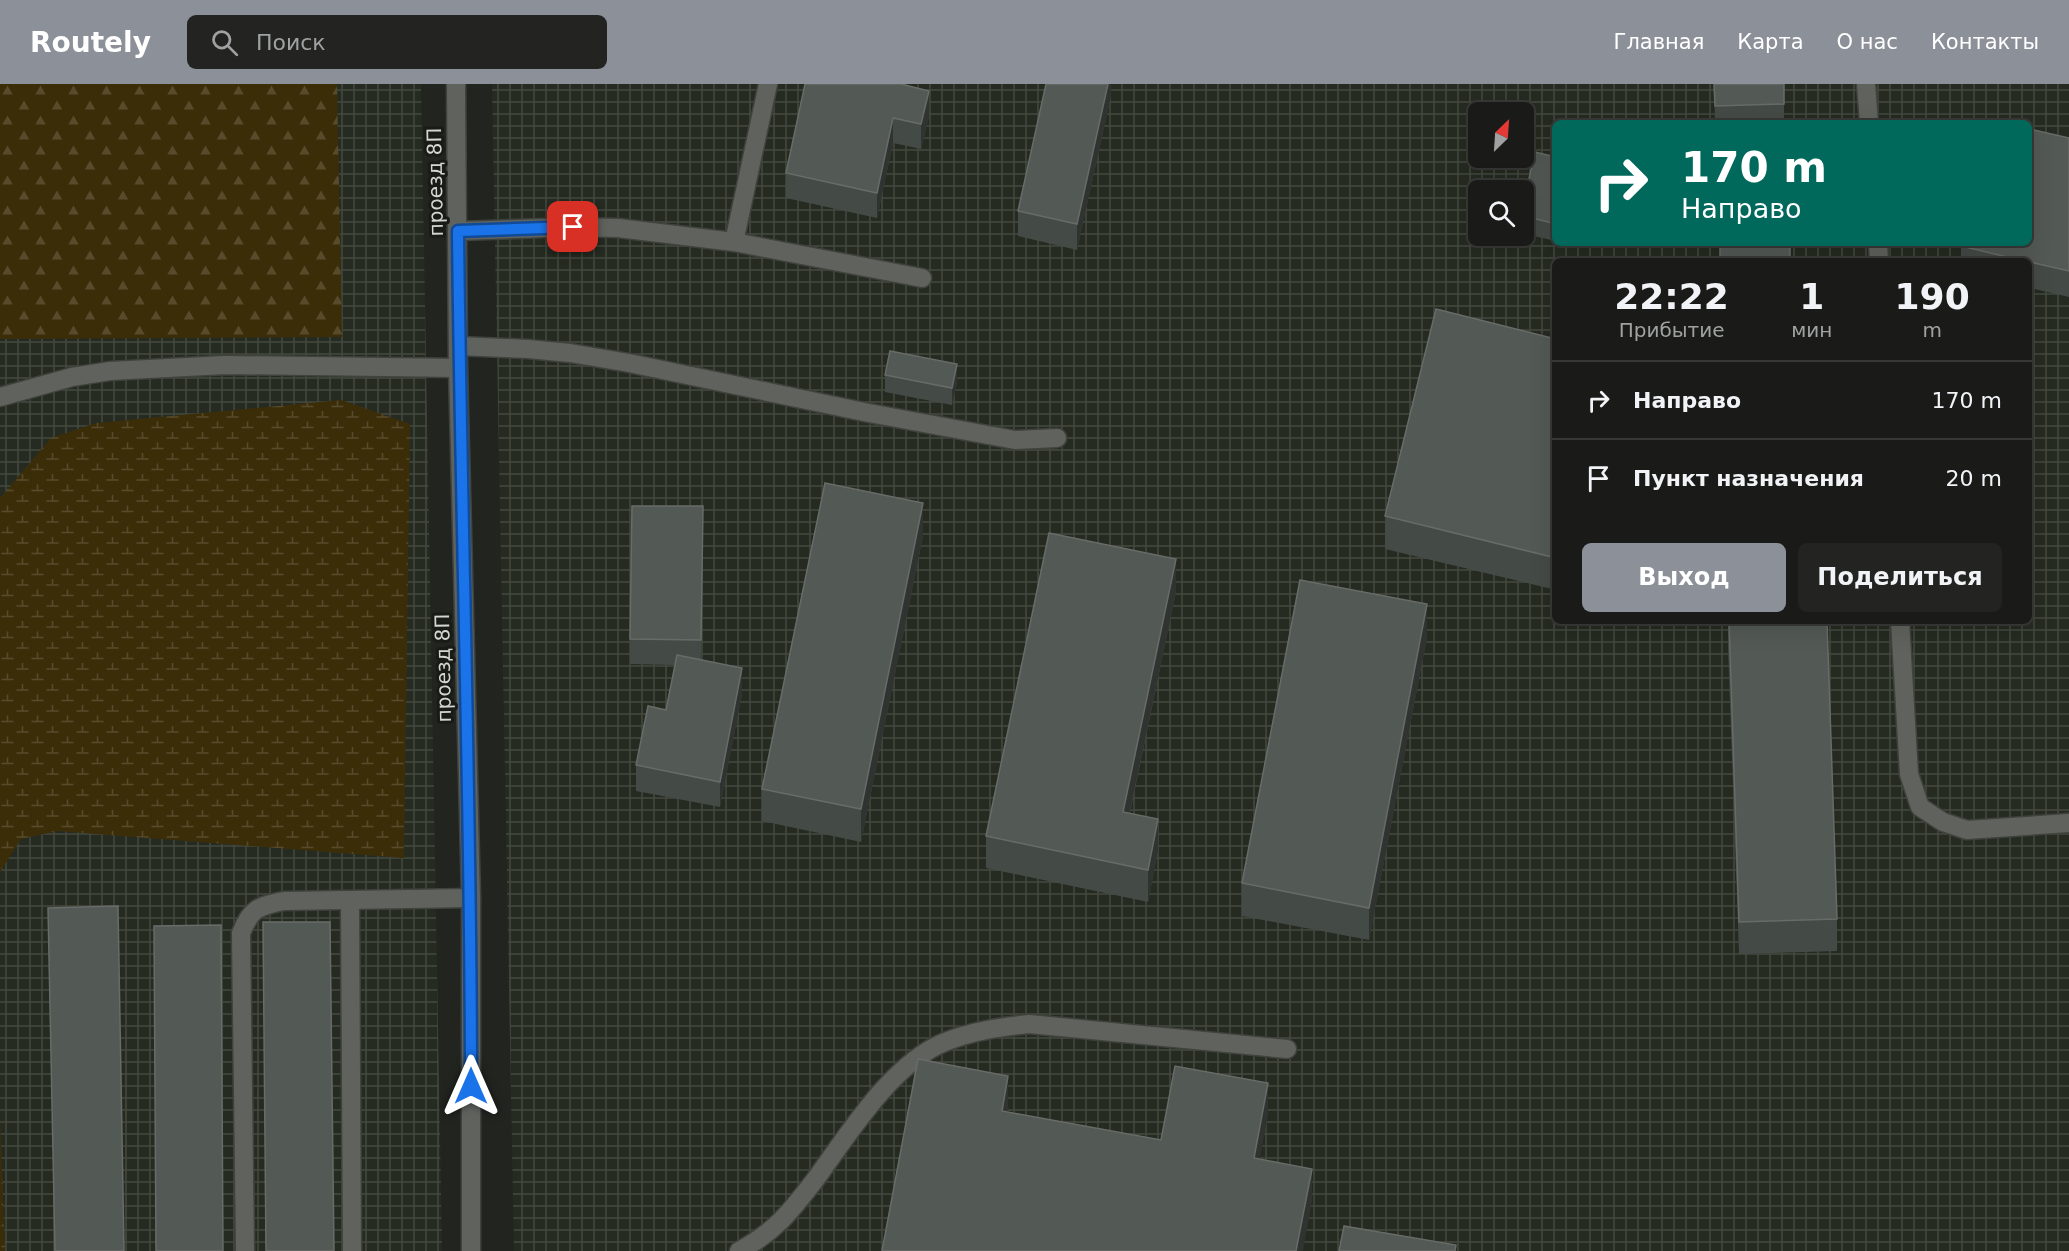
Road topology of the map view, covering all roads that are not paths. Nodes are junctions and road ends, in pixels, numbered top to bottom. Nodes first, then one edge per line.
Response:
1 (456, 84) edge
2 (768, 84) edge
3 (1866, 84) edge
4 (1869, 120) edge
5 (458, 231) junction
6 (734, 242) junction
7 (922, 278) dead end
8 (459, 346) junction
9 (458, 368) junction
10 (0, 397) edge
11 (1057, 438) dead end
12 (1900, 624) edge
13 (2069, 824) edge
14 (471, 898) junction
15 (350, 901) junction
16 (1287, 1049) dead end
17 (245, 1251) edge
18 (352, 1251) edge
19 (471, 1251) edge
20 (740, 1251) edge

1 - 5 street, проезд 8П
2 - 6 street
3 - 4 street
5 - 6 street
5 - 8 street, проезд 8П
6 - 7 street
8 - 9 street, проезд 8П
8 - 11 street
9 - 10 street
9 - 14 street, проезд 8П
12 - 13 street
14 - 15 street
14 - 19 street, проезд 8П
15 - 17 street
15 - 18 street
16 - 20 street

